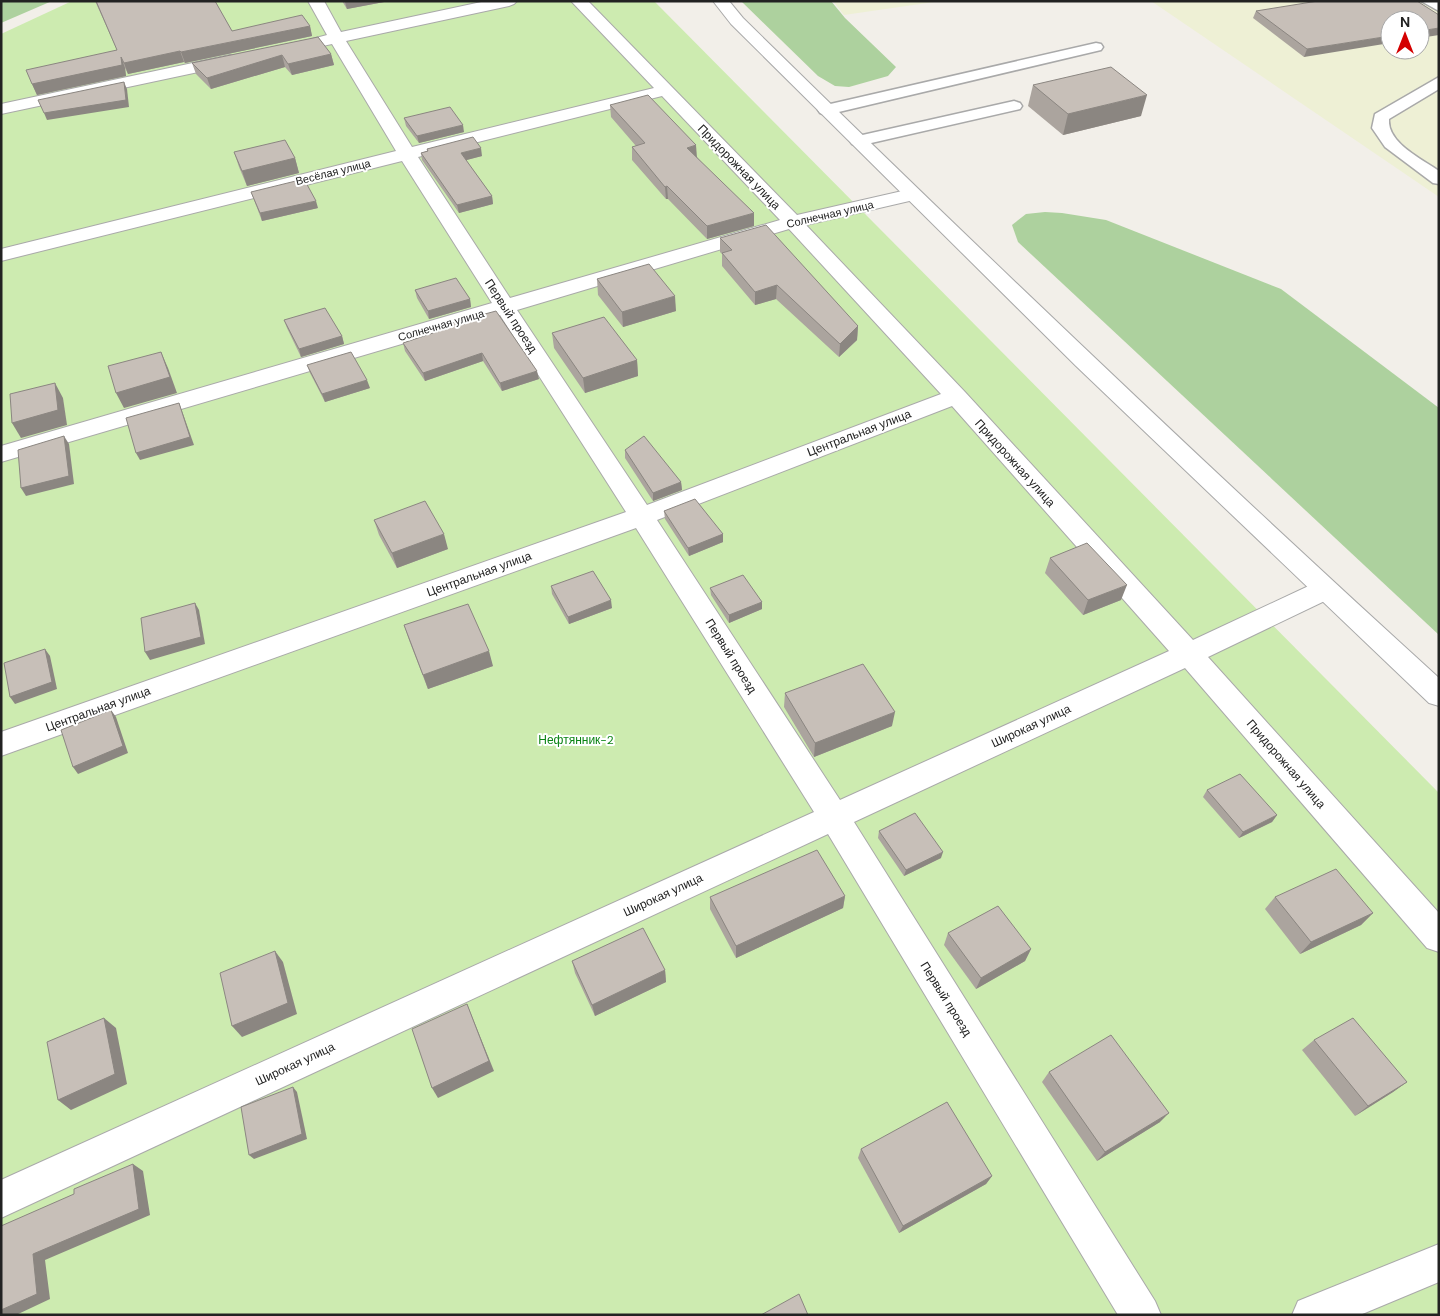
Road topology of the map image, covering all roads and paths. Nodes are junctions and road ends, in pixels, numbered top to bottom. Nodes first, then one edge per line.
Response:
1 (316, 1) edge
2 (509, 1) edge
3 (579, 1) edge
4 (721, 1) edge
5 (1428, 1) edge
6 (1439, 7) edge
7 (336, 38) junction
8 (307, 44) edge
9 (1096, 47) dead end
10 (250, 56) edge
11 (1439, 82) edge
12 (665, 90) junction
13 (1014, 106) dead end
14 (1, 109) edge
15 (826, 110) junction
16 (858, 142) junction
17 (407, 154) junction
18 (1439, 179) edge
19 (911, 195) junction
20 (793, 222) junction
21 (1, 255) edge
22 (504, 307) junction
23 (955, 396) junction
24 (1, 454) edge
25 (642, 516) junction
26 (1324, 590) junction
27 (1189, 654) junction
28 (1439, 695) edge
29 (1, 744) edge
30 (834, 817) junction
31 (1439, 937) edge
32 (1, 1199) edge
33 (1439, 1263) edge
34 (1141, 1315) edge
35 (1312, 1315) edge

1 - 7 street, Первый проезд
2 - 7 street
3 - 12 street, Придорожная улица
4 - 15 street
5 - 6 lane
7 - 8 street
7 - 17 street, Первый проезд
9 - 15 lane
10 - 14 street
11 - 18 lane
12 - 17 street, Весёлая улица
12 - 20 street, Придорожная улица
13 - 16 lane
15 - 16 street
16 - 19 street
17 - 21 street, Весёлая улица
17 - 22 street, Первый проезд
19 - 20 street, Солнечная улица
19 - 26 street
20 - 22 street, Солнечная улица
20 - 23 street, Придорожная улица
22 - 24 street, Солнечная улица
22 - 25 street, Первый проезд
23 - 25 street, Центральная улица
23 - 27 street, Придорожная улица
25 - 29 street, Центральная улица
25 - 30 street, Первый проезд
26 - 27 street, Широкая улица
26 - 28 street
27 - 30 street, Широкая улица
27 - 31 street, Придорожная улица
30 - 32 street, Широкая улица
30 - 34 street, Первый проезд
33 - 35 street

